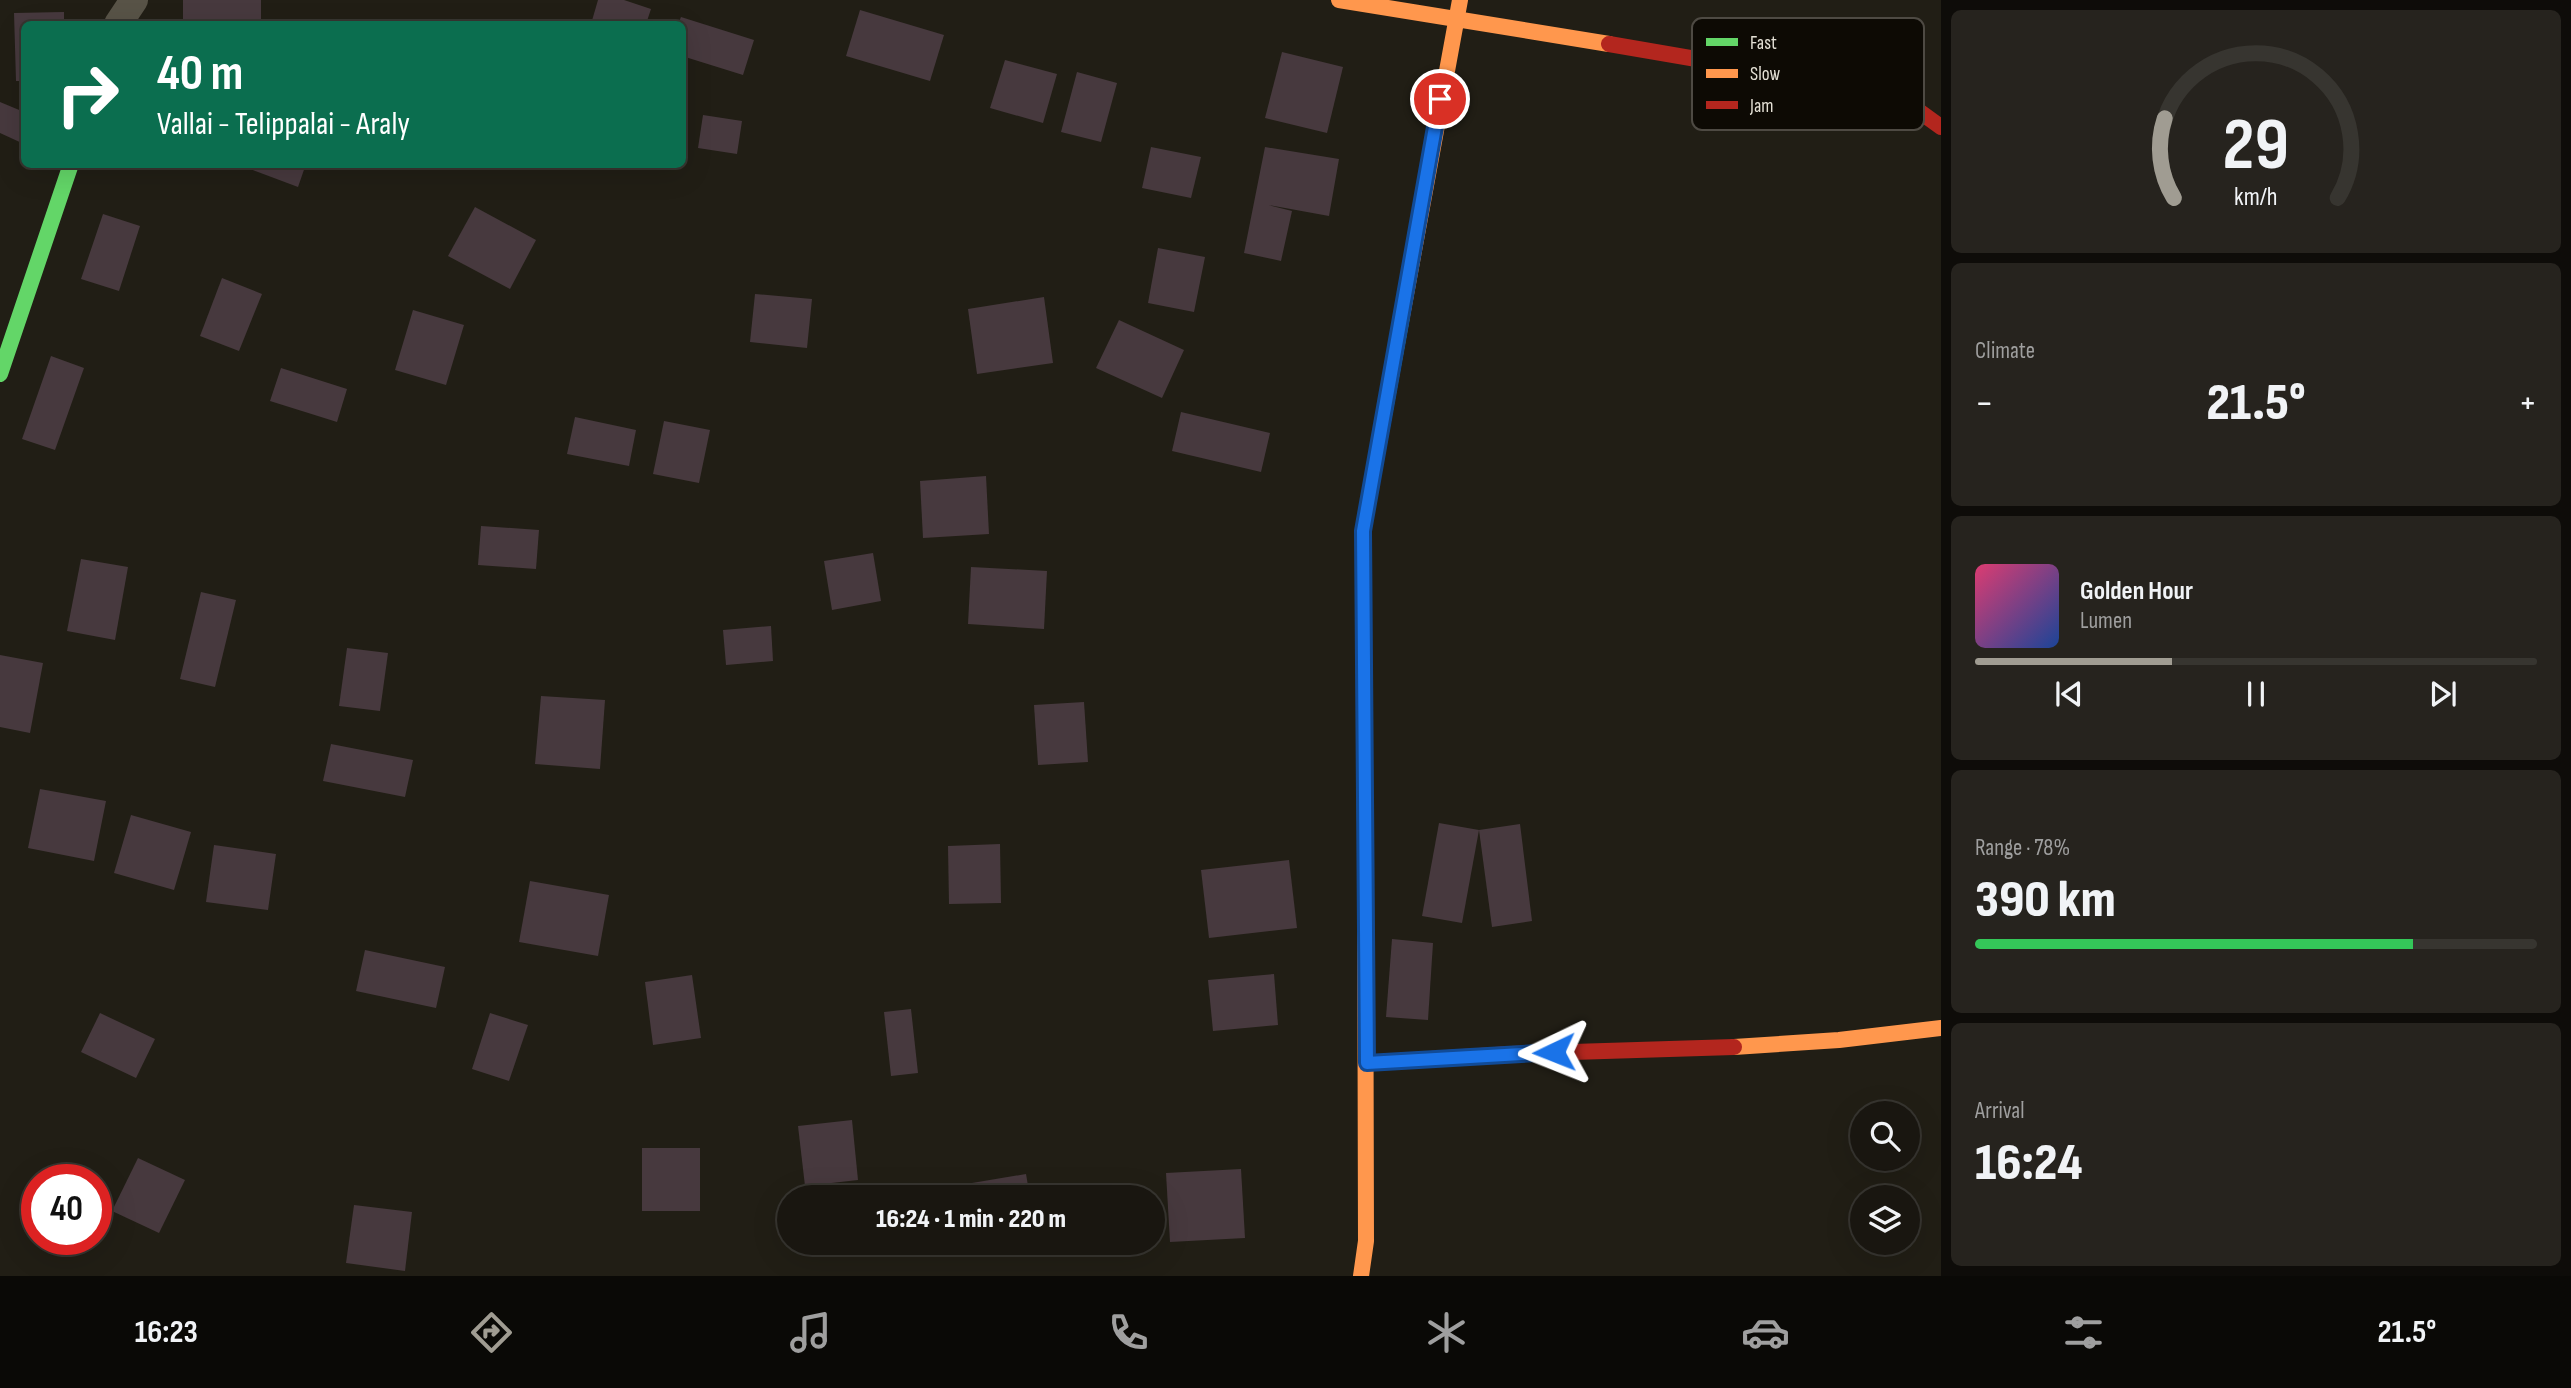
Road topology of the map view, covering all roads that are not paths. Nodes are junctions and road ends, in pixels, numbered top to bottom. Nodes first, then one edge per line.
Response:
1 (134, 0) edge
2 (1339, 0) edge
3 (1460, 0) edge
4 (1455, 18) junction
5 (120, 21) edge
6 (1692, 58) edge
7 (1924, 115) edge
8 (1941, 128) edge
9 (70, 168) edge
10 (0, 374) edge
11 (1941, 1028) edge
12 (1367, 1063) junction
13 (1361, 1276) edge

1 - 5 street
2 - 4 street
3 - 4 street
4 - 6 street
4 - 12 street
7 - 8 street
9 - 10 street
11 - 12 street
12 - 13 street

